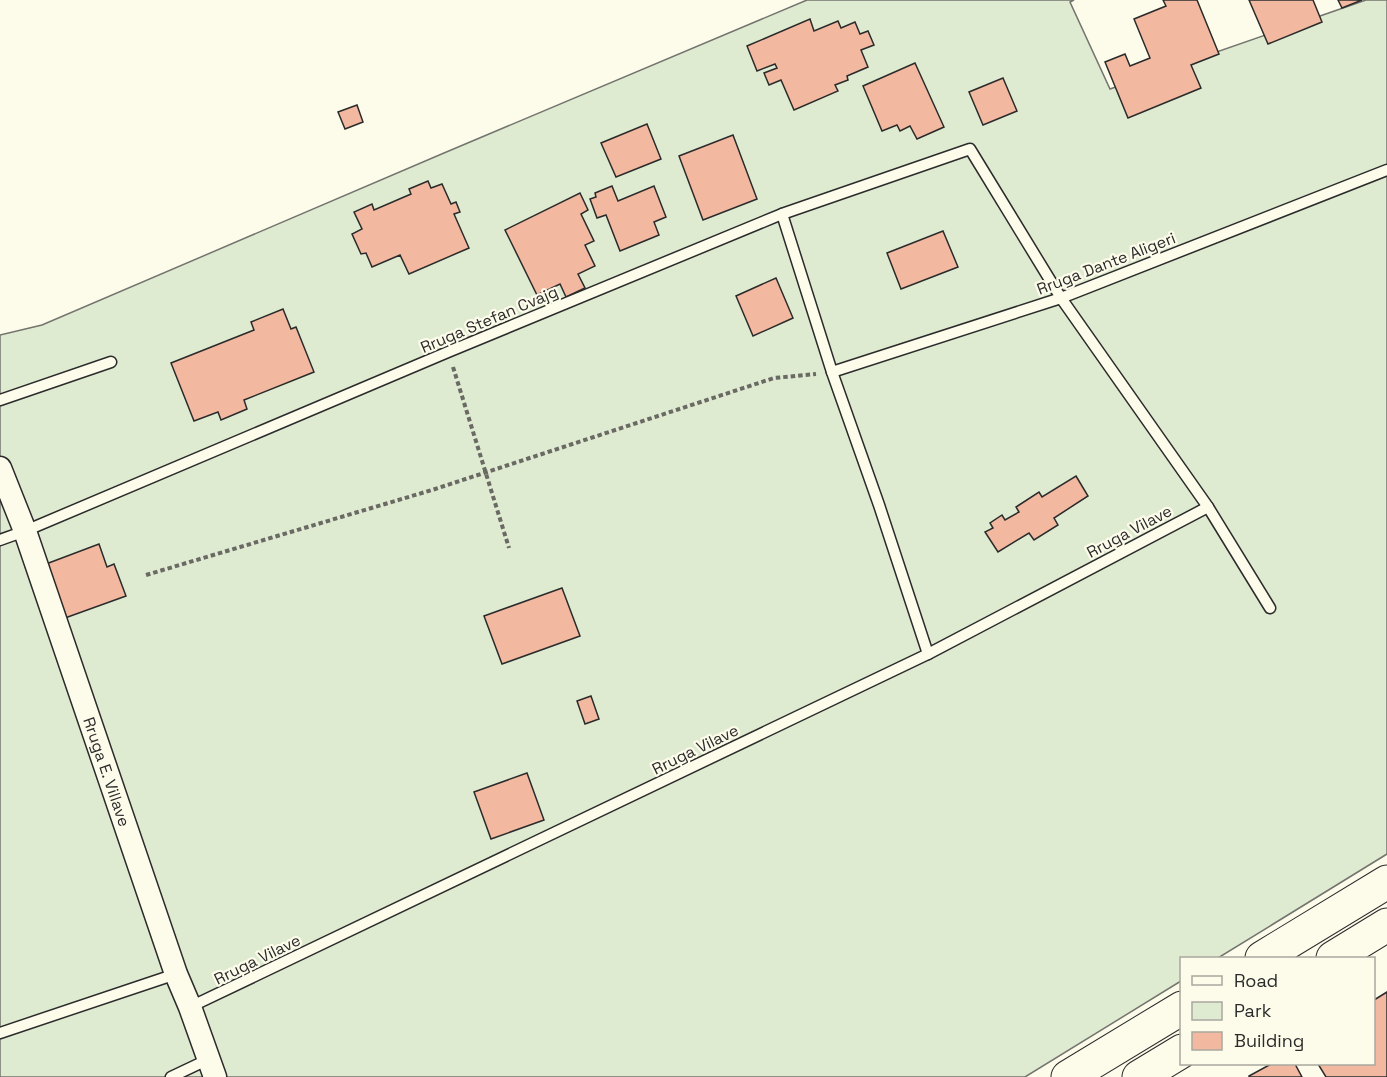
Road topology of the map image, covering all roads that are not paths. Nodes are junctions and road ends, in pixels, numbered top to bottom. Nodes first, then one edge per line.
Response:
1 (1387, 170) edge
2 (782, 214) junction
3 (1061, 298) junction
4 (111, 362) dead end
5 (832, 372) junction
6 (0, 400) edge
7 (0, 468) edge
8 (1209, 507) junction
9 (25, 531) junction
10 (0, 540) edge
11 (1270, 608) dead end
12 (928, 654) junction
13 (1387, 882) edge
14 (1387, 926) edge
15 (1264, 957) edge
16 (1335, 957) edge
17 (176, 974) junction
18 (190, 1007) junction
19 (1180, 1009) edge
20 (0, 1033) edge
21 (1180, 1052) edge
22 (212, 1068) edge
23 (171, 1077) edge
24 (1068, 1077) edge
25 (1139, 1077) edge

1 - 3 lane, Rruga Dante Aligeri
2 - 3 lane, Rruga Stefan Cvajg
2 - 5 lane
2 - 9 lane, Rruga Stefan Cvajg
3 - 5 lane, Rruga Dante Aligeri
3 - 8 lane
4 - 6 lane
5 - 12 lane
7 - 9 street, Rruga E. Villave
8 - 11 lane
8 - 12 lane, Rruga Vilave
9 - 10 lane, Rruga Stefan Cvajg
9 - 17 street, Rruga E. Villave
12 - 18 lane, Rruga Vilave
13 - 15 main road
14 - 16 main road
17 - 18 street, Rruga E. Villave
17 - 20 lane
18 - 22 street, Rruga E. Villave
19 - 24 main road
21 - 25 main road
22 - 23 lane

